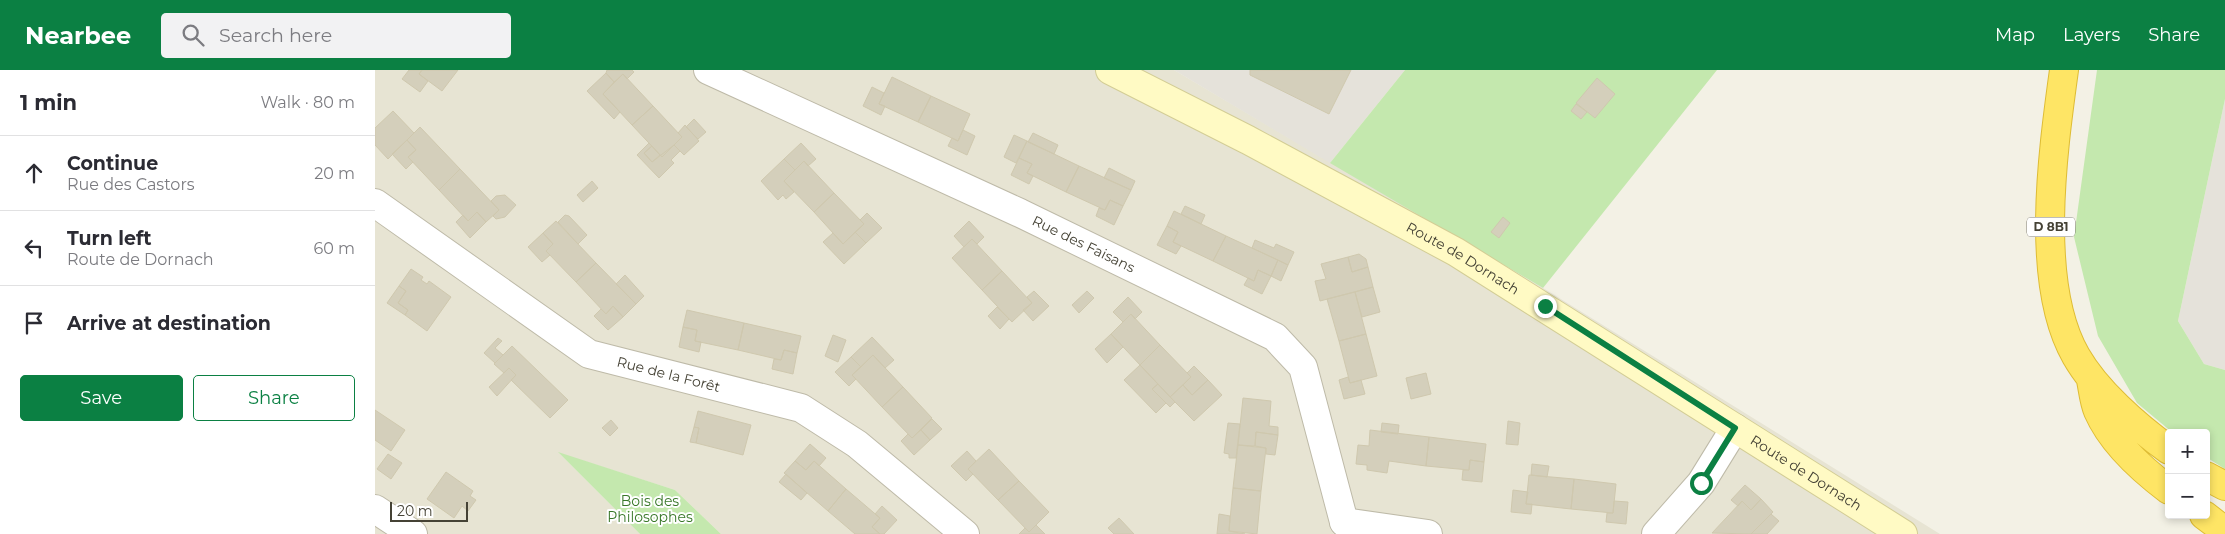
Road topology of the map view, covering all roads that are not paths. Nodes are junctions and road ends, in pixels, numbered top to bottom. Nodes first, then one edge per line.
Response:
1 (708, 70) edge
2 (2064, 70) edge
3 (1122, 72) edge
4 (375, 203) edge
5 (2090, 376) junction
6 (1735, 428) junction
7 (2165, 447) edge
8 (2210, 478) edge
9 (2225, 486) edge
10 (2165, 487) edge
11 (375, 509) edge
12 (2209, 519) edge
13 (1337, 528) edge
14 (2225, 531) edge
15 (413, 534) edge
16 (965, 534) edge
17 (1429, 534) edge
18 (1656, 534) edge
19 (1903, 534) edge

1 - 13 street, Rue des Faisans
2 - 5 highway, D 8B1
3 - 6 main road, Route de Dornach
4 - 16 street, Rue de la Forêt
5 - 7 highway, D 8B1
5 - 10 highway, D 8B1
6 - 18 street
6 - 19 main road, Route de Dornach
8 - 9 highway
11 - 15 street
12 - 14 highway
13 - 17 street

